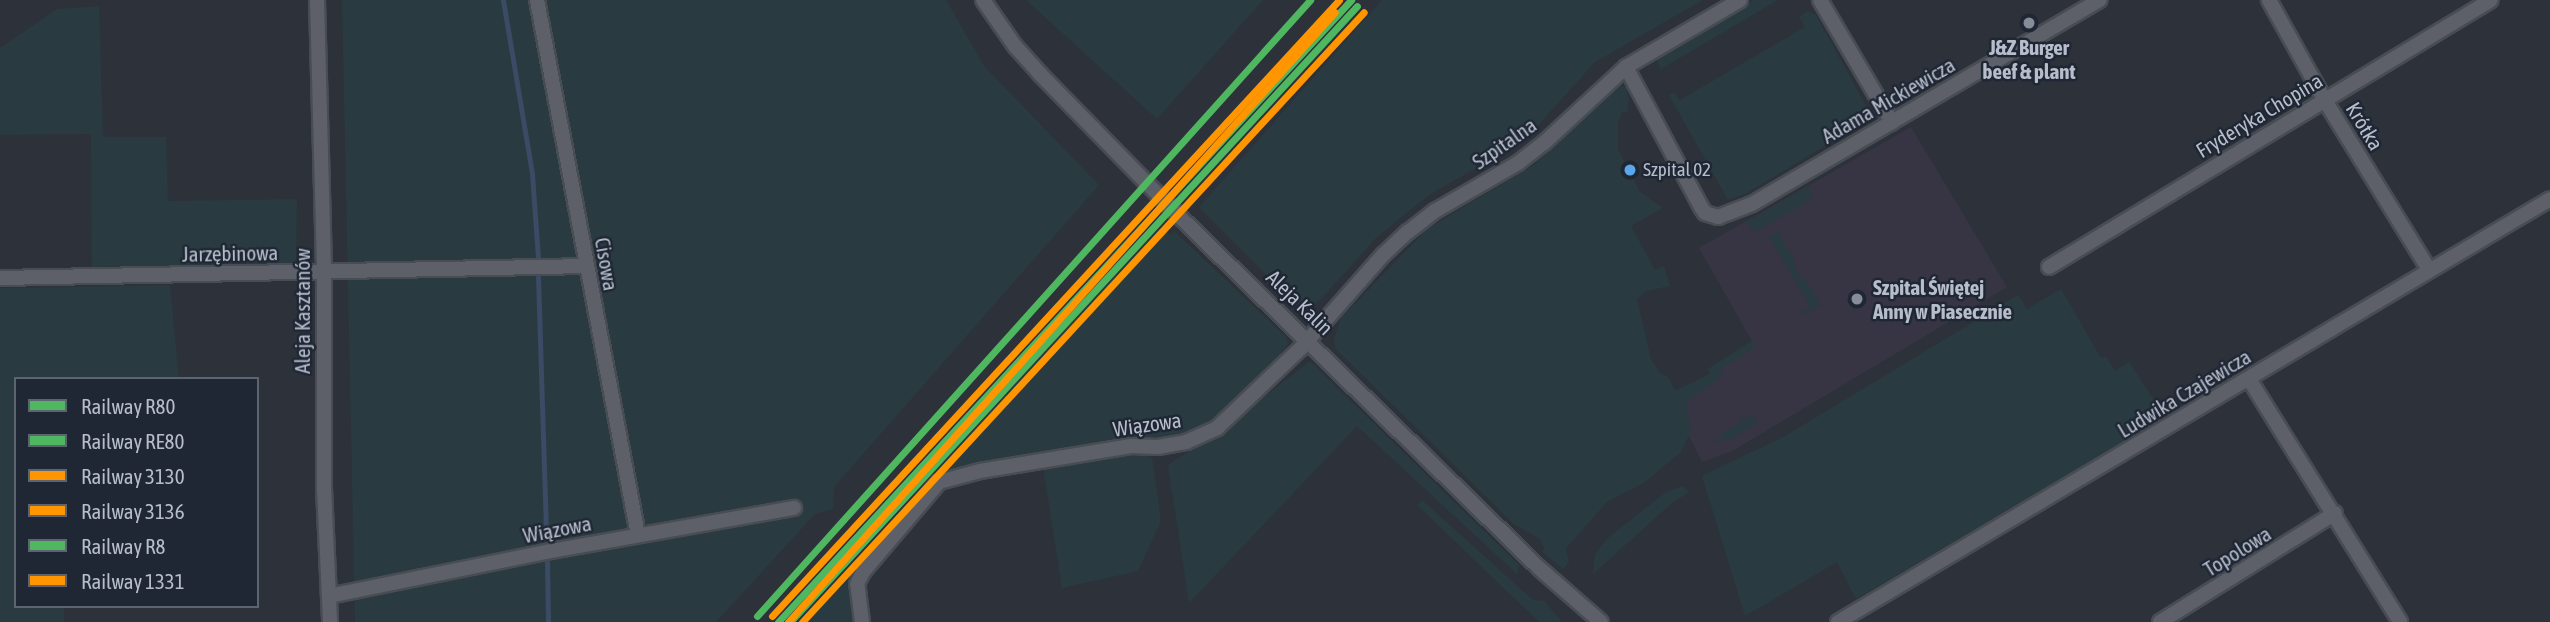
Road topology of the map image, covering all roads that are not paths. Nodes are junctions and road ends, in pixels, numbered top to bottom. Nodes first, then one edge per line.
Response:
1 (317, 0) edge
2 (537, 0) edge
3 (983, 0) edge
4 (1740, 0) edge
5 (1820, 0) edge
6 (2100, 0) edge
7 (2269, 0) edge
8 (2491, 0) edge
9 (1626, 66) junction
10 (2324, 99) junction
11 (1892, 122) junction
12 (2550, 199) edge
13 (586, 266) junction
14 (2049, 267) dead end
15 (2429, 270) junction
16 (324, 272) junction
17 (0, 278) edge
18 (1307, 338) junction
19 (2249, 379) junction
20 (794, 508) dead end
21 (2334, 513) junction
22 (638, 536) junction
23 (329, 596) junction
24 (1595, 620) edge
25 (330, 622) edge
26 (862, 622) edge
27 (1838, 622) edge
28 (2160, 622) edge
29 (2400, 622) edge

1 - 16 street, Aleja Kasztanów
2 - 13 street, Cisowa
3 - 18 street, Aleja Kalin
4 - 9 street, Szpitalna
5 - 11 street
6 - 11 street, Adama Mickiewicza
7 - 10 street, Krótka
8 - 10 street, Fryderyka Chopina
9 - 11 street, Adama Mickiewicza
9 - 18 street, Szpitalna
10 - 14 street, Fryderyka Chopina
10 - 15 street, Krótka
12 - 15 street, Ludwika Czajewicza
13 - 16 street, Jarzębinowa
13 - 22 street, Cisowa
15 - 19 street, Ludwika Czajewicza
16 - 17 street, Jarzębinowa
16 - 23 street, Aleja Kasztanów
18 - 24 street, Aleja Kalin
18 - 26 street, Wiązowa
19 - 21 street
19 - 27 street, Ludwika Czajewicza
20 - 22 street, Wiązowa
21 - 28 street, Topolowa
21 - 29 street
22 - 23 street, Wiązowa
23 - 25 street, Aleja Kasztanów

